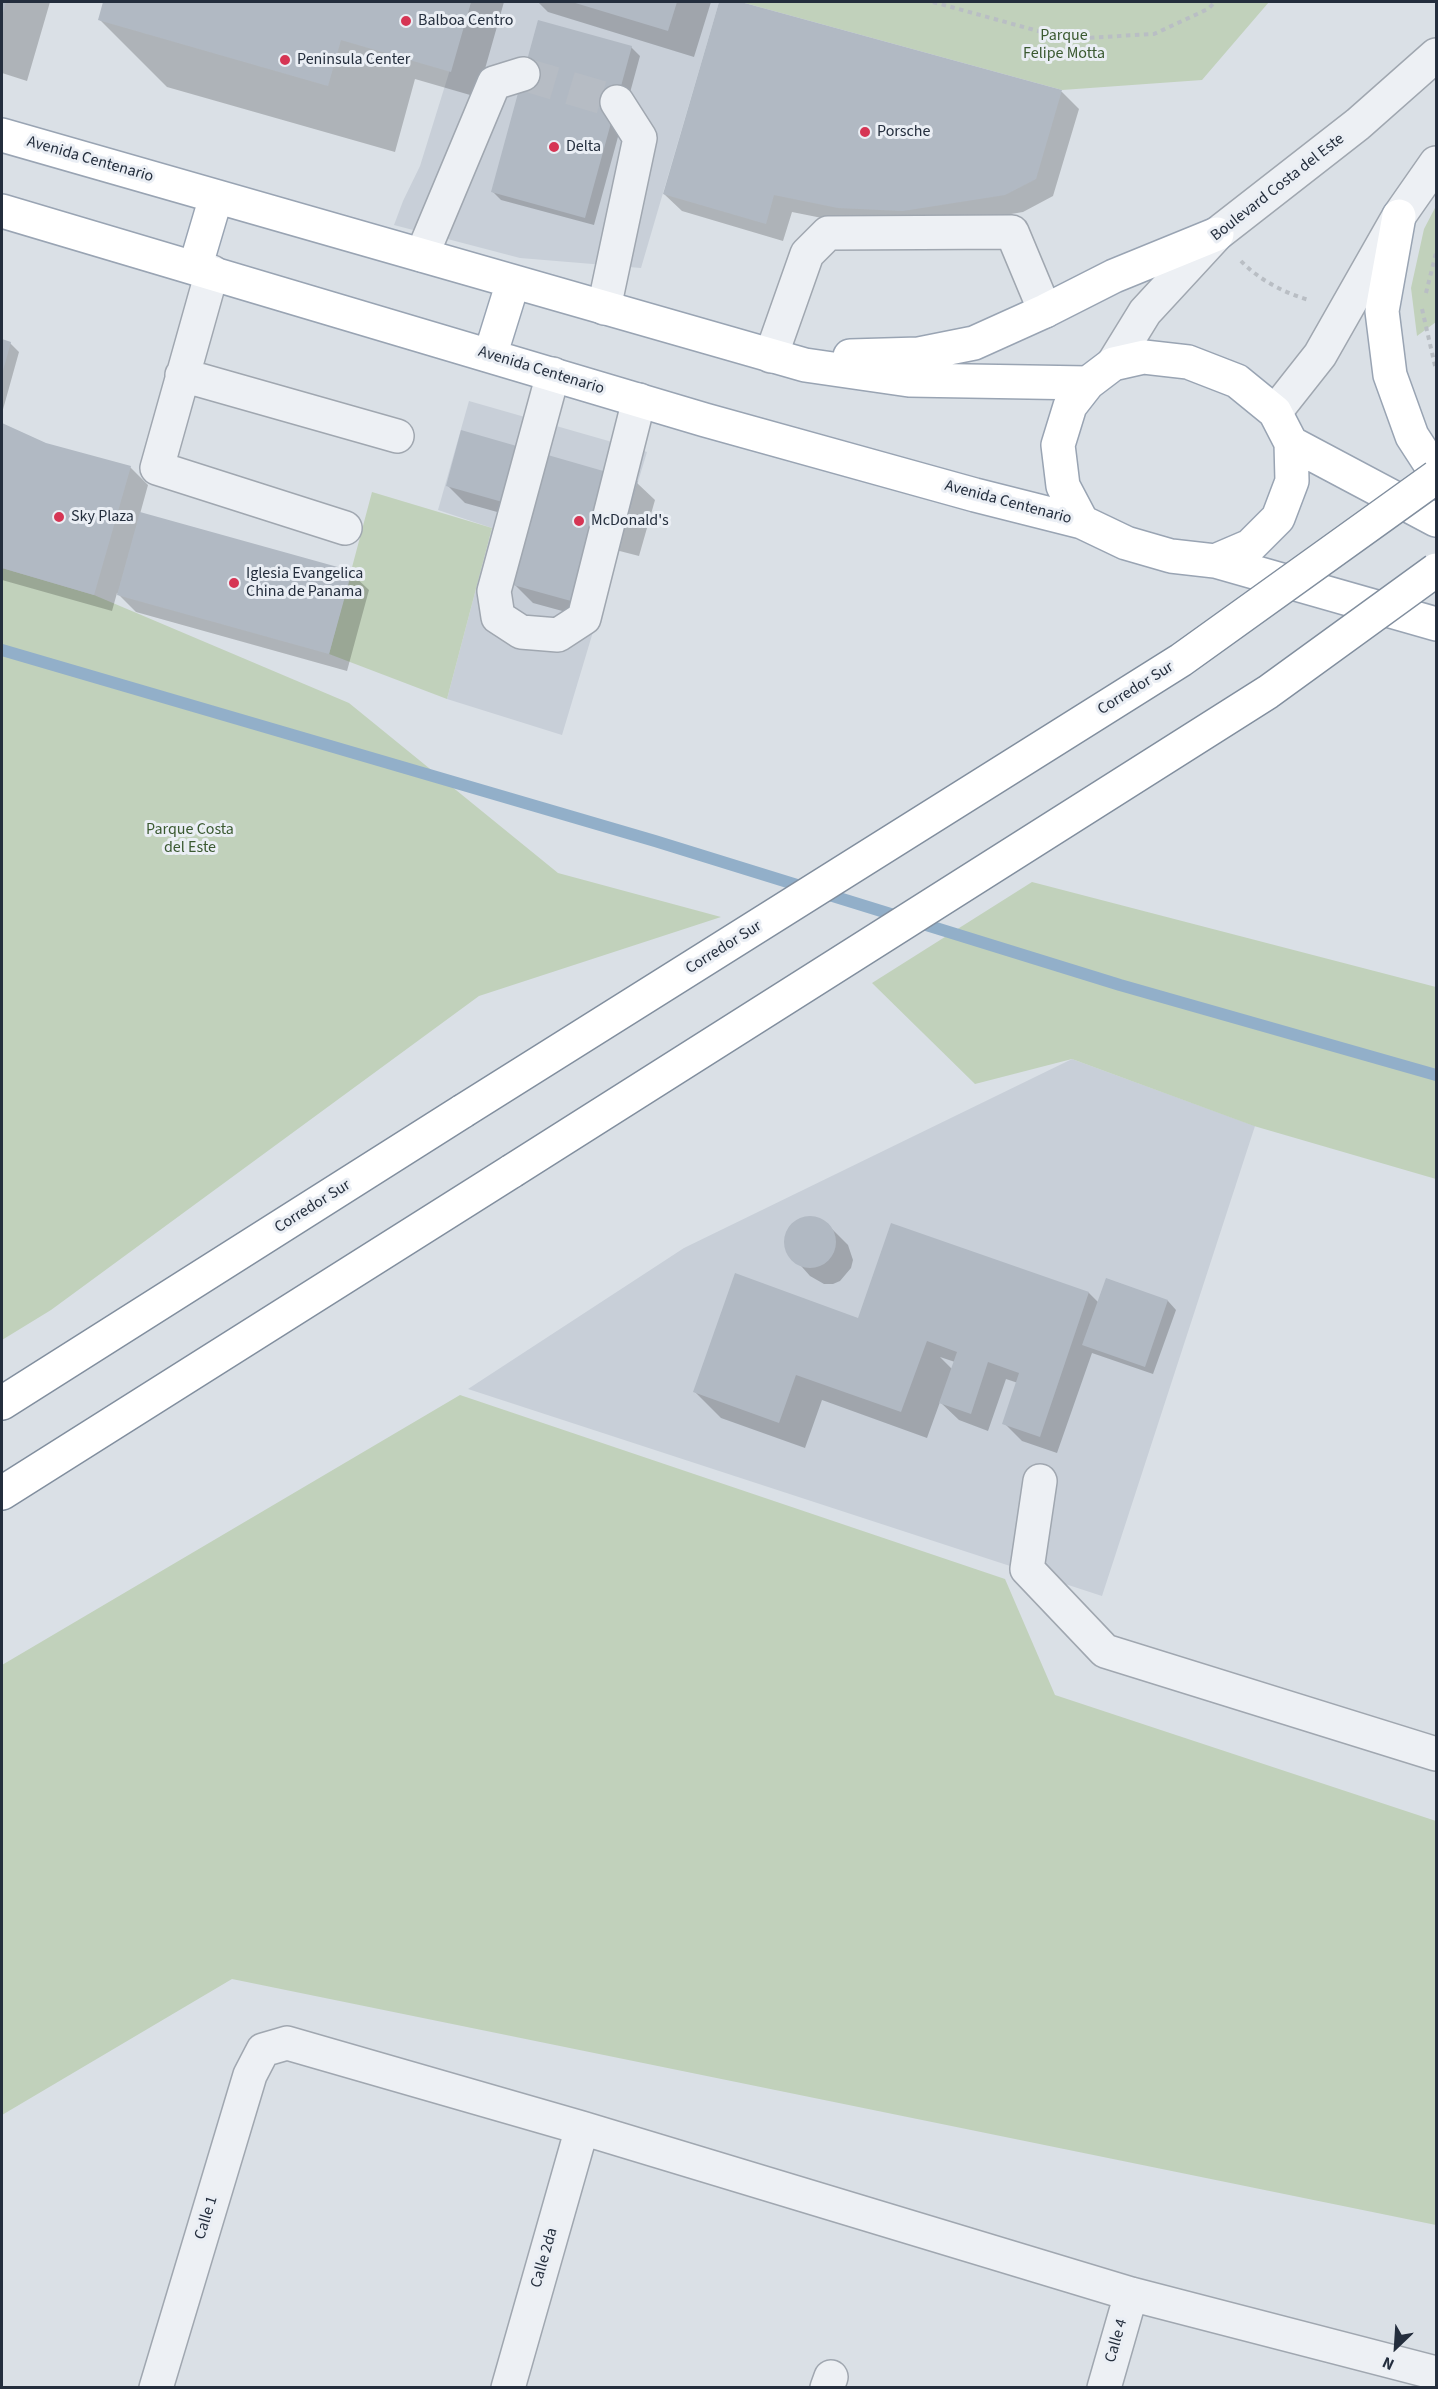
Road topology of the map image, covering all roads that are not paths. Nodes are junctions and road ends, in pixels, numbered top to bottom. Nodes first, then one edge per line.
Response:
1 (1437, 55) edge
2 (523, 74) tunnel mouth
3 (617, 102) tunnel mouth
4 (2, 135) edge
5 (1437, 163) edge
6 (216, 197) junction
7 (2, 211) edge
8 (1399, 216) junction
9 (1217, 234) junction
10 (422, 255) junction
11 (203, 270) junction
12 (513, 282) junction
13 (604, 308) junction
14 (1045, 311) junction
15 (490, 356) junction
16 (771, 356) junction
17 (805, 365) junction
18 (553, 374) junction
19 (1101, 374) junction
20 (182, 375) junction
21 (639, 400) junction
22 (1275, 411) junction
23 (397, 436) dead end
24 (1291, 443) junction
25 (1437, 475) edge
26 (1437, 520) edge
27 (1082, 522) junction
28 (345, 528) dead end
29 (1215, 561) junction
30 (1437, 570) edge
31 (1437, 624) edge
32 (2, 1403) edge
33 (1040, 1481) dead end
34 (2, 1494) edge
35 (1437, 1754) edge
36 (582, 2128) junction
37 (1131, 2294) junction
38 (1424, 2376) edge
39 (156, 2388) edge
40 (508, 2388) edge
41 (1104, 2388) edge

1 - 9 street, Boulevard Costa del Este
2 - 10 street
3 - 13 street
4 - 6 main road, Avenida Centenario
5 - 8 street
6 - 10 main road, Avenida Centenario
6 - 11 main road
7 - 11 main road, Avenida Centenario
8 - 22 street
8 - 25 main road
9 - 14 main road
9 - 19 street, Boulevard Costa del Este
10 - 12 main road, Avenida Centenario
11 - 15 main road, Avenida Centenario
11 - 20 street
12 - 13 main road, Avenida Centenario
12 - 15 main road
13 - 16 main road, Avenida Centenario
14 - 16 street
14 - 17 main road
15 - 18 main road, Avenida Centenario
16 - 17 main road, Avenida Centenario
17 - 19 main road, Avenida Centenario
18 - 21 main road, Avenida Centenario
18 - 21 street
19 - 22 main road, Avenida Centenario
19 - 27 main road
20 - 23 street
20 - 28 street
21 - 27 main road, Avenida Centenario
22 - 24 main road
24 - 26 main road
24 - 29 main road
25 - 32 main road, Corredor Sur, bridge
27 - 29 main road, Avenida Centenario
29 - 31 main road
30 - 34 main road, bridge
33 - 35 street
36 - 37 street
36 - 39 street, Calle 1
36 - 40 street, Calle 2da
37 - 38 street
37 - 41 street, Calle 4

